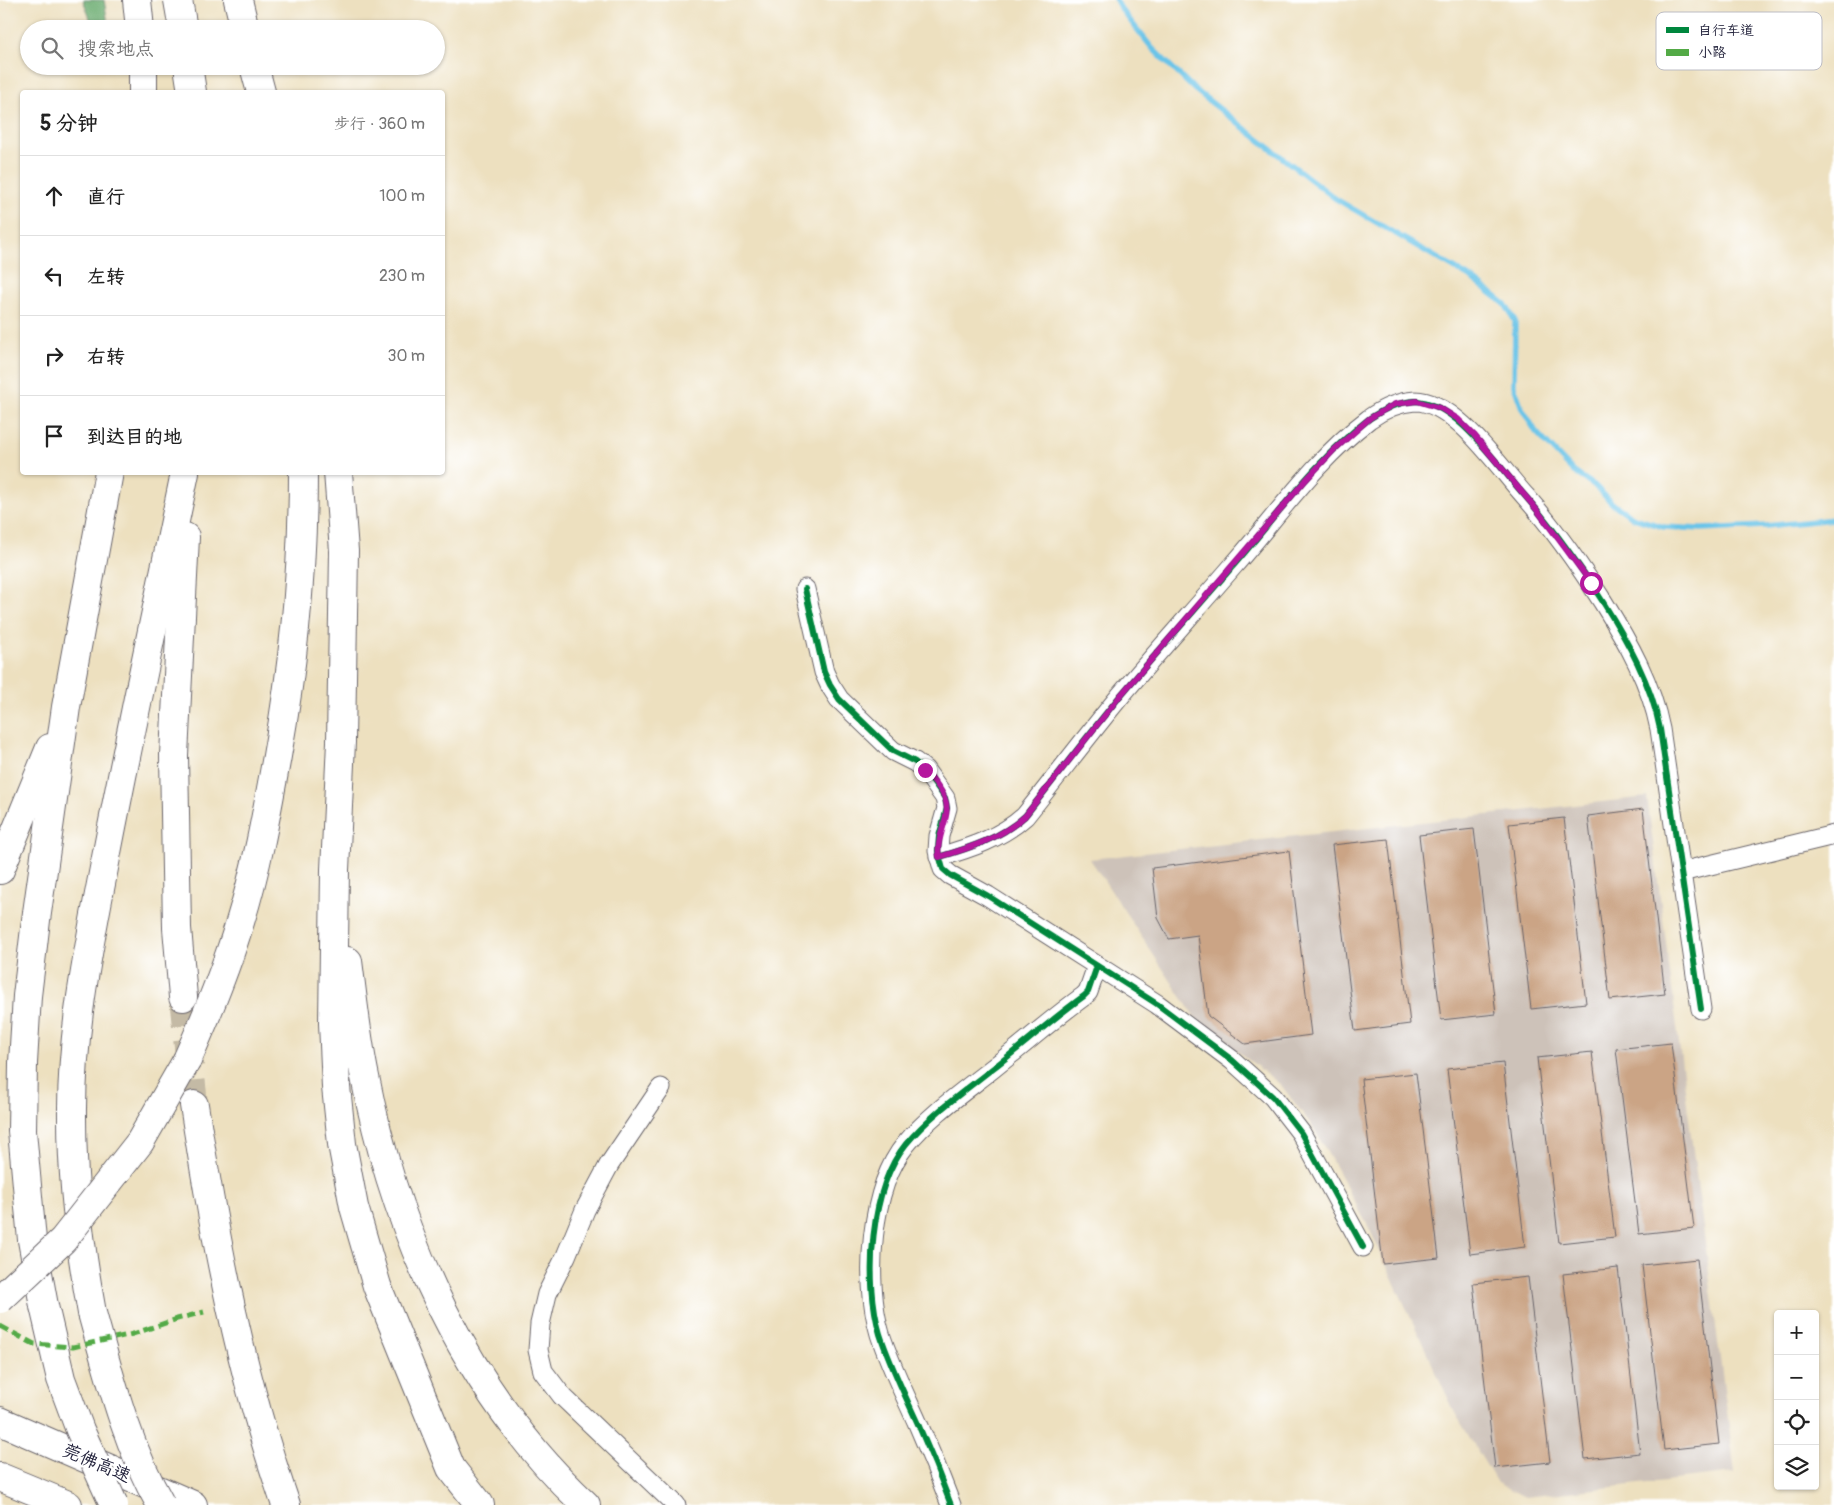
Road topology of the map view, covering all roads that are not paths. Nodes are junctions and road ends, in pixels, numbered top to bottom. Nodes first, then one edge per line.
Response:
1 (143, 75) edge
2 (189, 75) edge
3 (256, 75) edge
4 (143, 90) edge
5 (192, 90) edge
6 (260, 90) edge
7 (107, 475) edge
8 (185, 475) edge
9 (185, 475) edge
10 (303, 475) edge
11 (338, 475) edge
12 (805, 589) dead end
13 (66, 707) junction
14 (1834, 835) edge
15 (939, 857) junction
16 (0, 870) edge
17 (335, 870) junction
18 (1680, 872) junction
19 (1096, 966) junction
20 (183, 997) tunnel mouth
21 (1701, 1009) dead end
22 (661, 1088) dead end
23 (194, 1105) tunnel mouth
24 (1363, 1247) dead end
25 (0, 1299) edge
26 (0, 1421) edge
27 (0, 1477) edge
28 (68, 1505) edge
29 (114, 1505) edge
30 (161, 1505) edge
31 (193, 1505) edge
32 (286, 1505) edge
33 (480, 1505) edge
34 (586, 1505) edge
35 (676, 1505) edge
36 (951, 1505) edge

1 - 4 highway
2 - 5 highway
3 - 6 highway
7 - 13 highway
8 - 20 highway
9 - 30 highway, bridge
10 - 25 highway, bridge
11 - 17 highway
12 - 15 street
13 - 16 highway
13 - 29 highway, bridge
14 - 18 street
15 - 18 street
15 - 19 street
17 - 33 highway
17 - 34 highway
18 - 21 street
19 - 24 street
19 - 36 street
22 - 35 street
23 - 32 highway
26 - 31 highway, 莞佛高速
27 - 28 highway

